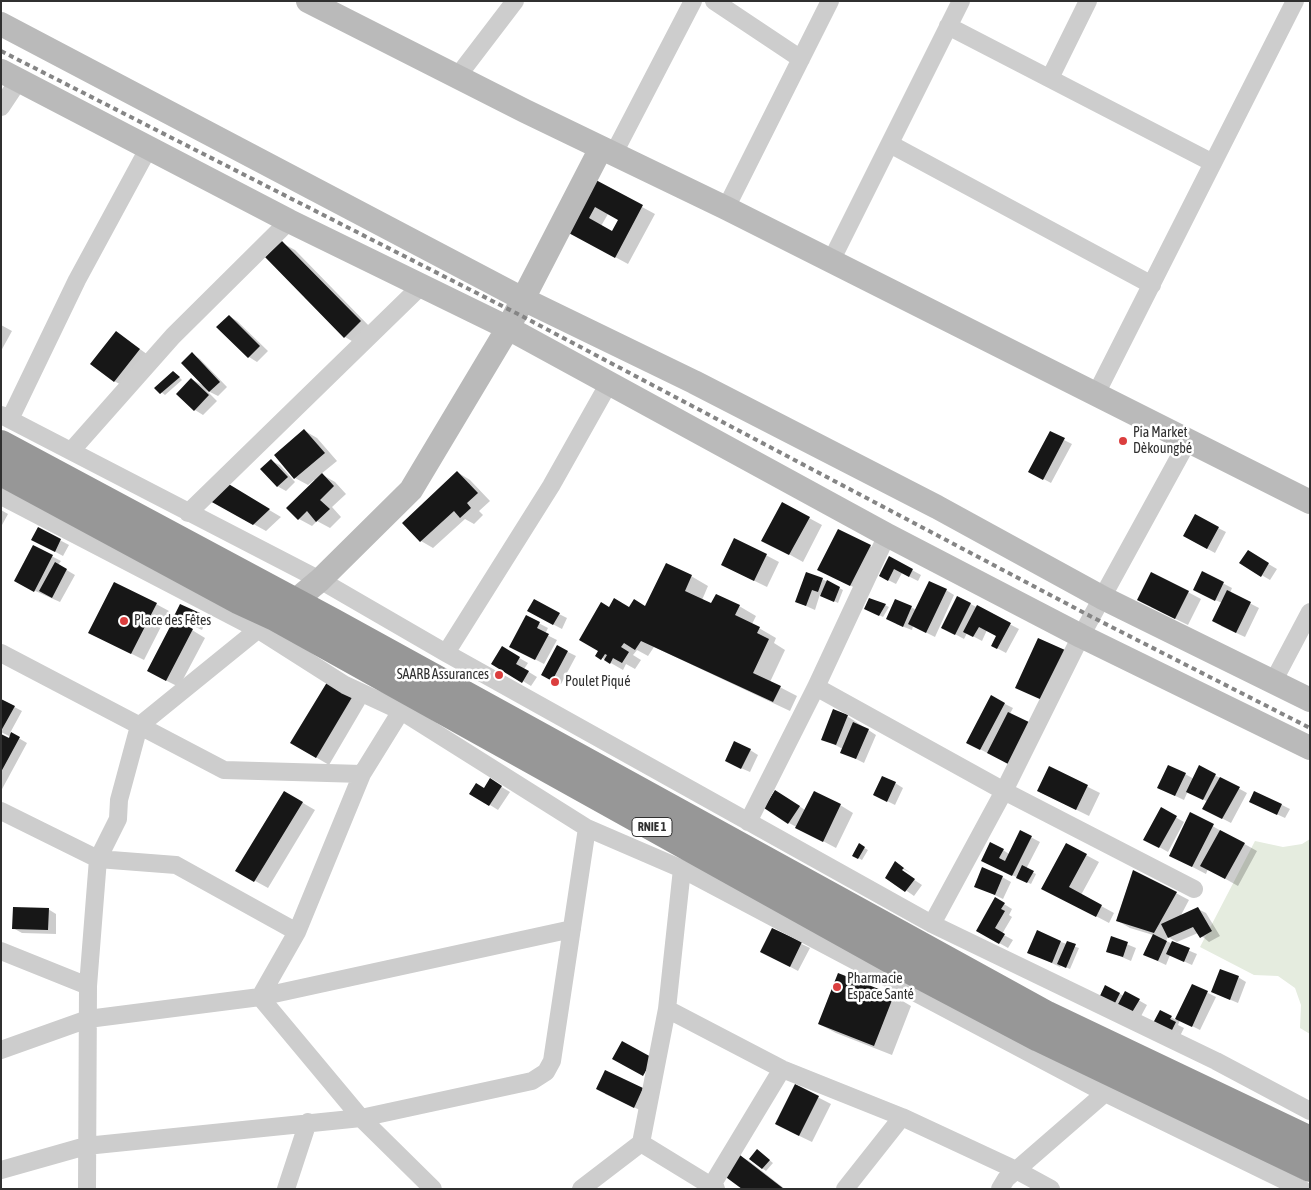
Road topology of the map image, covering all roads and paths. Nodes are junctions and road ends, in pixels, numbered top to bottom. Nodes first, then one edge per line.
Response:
1 (515, 1) edge
2 (693, 1) edge
3 (714, 1) edge
4 (830, 1) edge
5 (961, 1) edge
6 (1088, 1) edge
7 (1295, 1) edge
8 (319, 4) edge
9 (1, 24) edge
10 (948, 26) junction
11 (801, 59) junction
12 (10, 75) edge
13 (457, 77) junction
14 (1050, 78) junction
15 (1, 107) edge
16 (890, 144) junction
17 (148, 149) junction
18 (608, 150) junction
19 (1213, 164) junction
20 (726, 208) junction
21 (289, 221) junction
22 (831, 261) junction
23 (422, 285) junction
24 (1152, 285) junction
25 (523, 299) junction
26 (508, 328) junction
27 (609, 382) junction
28 (1096, 394) junction
29 (4, 426) edge
30 (1188, 441) junction
31 (72, 450) junction
32 (1, 472) edge
33 (1, 496) edge
34 (1310, 502) edge
35 (188, 513) junction
36 (887, 535) junction
37 (320, 580) junction
38 (1103, 598) junction
39 (1310, 612) edge
40 (276, 616) junction
41 (1081, 636) junction
42 (1, 653) edge
43 (446, 653) junction
44 (1273, 682) junction
45 (816, 687) junction
46 (1310, 700) edge
47 (400, 711) junction
48 (139, 726) junction
49 (1310, 748) edge
50 (362, 774) junction
51 (1004, 791) junction
52 (1, 811) edge
53 (748, 822) junction
54 (587, 828) junction
55 (98, 859) junction
56 (682, 869) junction
57 (1194, 889) dead end
58 (932, 924) junction
59 (572, 929) junction
60 (297, 932) junction
61 (1, 951) edge
62 (88, 986) junction
63 (260, 997) junction
64 (667, 1008) junction
65 (88, 1019) junction
66 (1, 1050) edge
67 (782, 1069) junction
68 (1105, 1092) junction
69 (1310, 1111) edge
70 (902, 1117) junction
71 (361, 1118) junction
72 (308, 1122) junction
73 (1310, 1140) edge
74 (641, 1143) junction
75 (86, 1146) junction
76 (1310, 1168) edge
77 (1, 1170) edge
78 (1018, 1170) junction
79 (1282, 1184) edge
80 (714, 1187) edge
81 (87, 1189) edge
82 (286, 1189) edge
83 (433, 1189) edge
84 (581, 1189) edge
85 (845, 1189) edge
86 (1000, 1189) edge
87 (1052, 1189) edge
88 (1302, 1189) edge

1 - 13 street
2 - 18 street
3 - 11 street
4 - 11 street
5 - 10 street
6 - 14 street
7 - 19 street
8 - 13 main road
9 - 25 main road
10 - 14 street
10 - 16 street
11 - 20 street
12 - 15 street
12 - 17 main road
13 - 18 main road
14 - 19 street
16 - 22 street
16 - 24 street
17 - 21 main road
17 - 29 street
18 - 20 main road
18 - 25 main road
19 - 24 street
20 - 22 main road
21 - 23 main road
21 - 31 street
22 - 28 main road
23 - 26 main road
23 - 35 street
24 - 28 street
25 - 26 main road
25 - 38 main road
26 - 27 main road
26 - 37 main road
27 - 36 main road
27 - 43 street
28 - 30 main road
29 - 31 street
29 - 40 highway, RNIE 1
30 - 34 main road
30 - 38 street
31 - 35 street
32 - 40 highway, RNIE 1
33 - 40 street
35 - 37 street
36 - 41 main road
36 - 45 street
37 - 40 main road
37 - 43 street
38 - 41 street
38 - 44 main road
39 - 44 street
40 - 47 street
40 - 48 street
40 - 73 highway, RNIE 1
40 - 76 highway, RNIE 1
41 - 49 main road
41 - 51 street
42 - 48 street
43 - 53 street
44 - 46 main road
45 - 51 street
45 - 53 street
47 - 50 street
47 - 54 street
48 - 50 street
48 - 55 street
50 - 60 street
51 - 57 street
51 - 58 street
52 - 55 street
53 - 58 street
54 - 56 street
54 - 59 street
55 - 60 street
55 - 62 street
56 - 64 street
56 - 68 street
58 - 69 street
59 - 63 street
59 - 71 street
60 - 63 street
61 - 62 street
62 - 65 street
63 - 65 street
63 - 71 street
64 - 67 street
64 - 74 street
65 - 66 street
65 - 75 street
67 - 70 street
67 - 80 street
68 - 78 street
68 - 79 street
70 - 78 street
70 - 85 street
71 - 72 street
71 - 83 street
72 - 75 street
72 - 82 street
74 - 80 street
74 - 84 street
75 - 77 street
75 - 81 street
78 - 86 street
78 - 87 street
79 - 88 street

